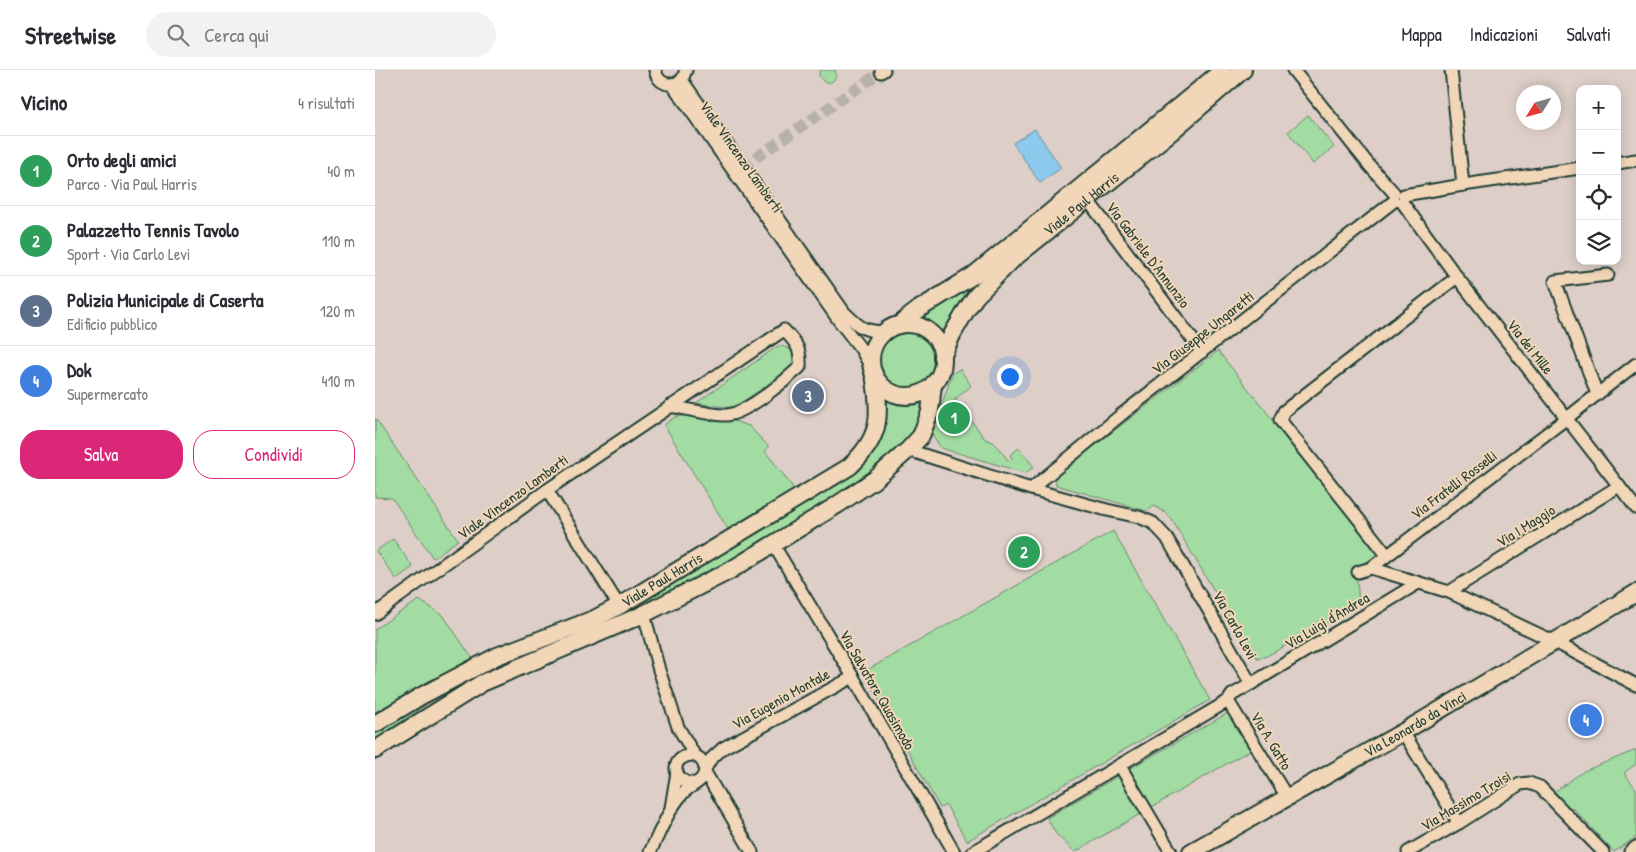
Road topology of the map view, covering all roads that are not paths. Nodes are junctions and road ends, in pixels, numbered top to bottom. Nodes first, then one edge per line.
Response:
1 (655, 70) edge
2 (1223, 70) edge
3 (1243, 70) edge
4 (1293, 70) edge
5 (1451, 70) edge
6 (683, 75) edge
7 (1636, 160) edge
8 (1621, 162) edge
9 (1576, 169) edge
10 (1463, 185) junction
11 (1399, 198) junction
12 (1087, 199) junction
13 (1608, 275) dead end
14 (1457, 277) junction
15 (892, 328) junction
16 (1202, 352) junction
17 (943, 357) junction
18 (1636, 364) edge
19 (873, 371) junction
20 (933, 384) junction
21 (1597, 394) junction
22 (670, 406) junction
23 (1567, 418) junction
24 (908, 450) junction
25 (1619, 486) junction
26 (1031, 489) junction
27 (547, 490) junction
28 (1636, 508) edge
29 (773, 544) junction
30 (1387, 555) junction
31 (1371, 568) junction
32 (1358, 572) dead end
33 (1418, 583) junction
34 (1449, 592) junction
35 (1636, 593) edge
36 (619, 606) junction
37 (375, 614) edge
38 (644, 614) junction
39 (1553, 642) junction
40 (853, 677) junction
41 (1251, 684) junction
42 (1636, 685) edge
43 (1228, 700) junction
44 (375, 724) edge
45 (678, 727) junction
46 (1403, 732) junction
47 (723, 748) junction
48 (375, 750) edge
49 (696, 756) junction
50 (1120, 766) junction
51 (677, 768) junction
52 (705, 770) junction
53 (696, 782) junction
54 (717, 794) junction
55 (1287, 797) junction
56 (670, 812) junction
57 (1459, 823) junction
58 (1636, 847) edge
59 (650, 852) edge
60 (752, 852) edge
61 (954, 852) edge
62 (973, 852) edge
63 (1171, 852) edge
64 (1191, 852) edge
65 (1408, 852) edge
66 (1603, 852) edge
67 (1630, 852) edge

1 - 6 street
2 - 15 street, Viale Paul Harris
3 - 12 street, Viale Paul Harris
4 - 11 street, Via dei Mille
5 - 10 street
6 - 15 street, Viale Vincenzo Lamberti
6 - 19 street, Viale Vincenzo Lamberti
7 - 8 street
9 - 10 street
10 - 11 street
11 - 14 street, Via dei Mille
11 - 16 street, Via Giuseppe Ungaretti
12 - 16 street, Via Gabriele D'Annunzio
12 - 17 street, Viale Paul Harris
13 - 21 street
14 - 23 street, Via dei Mille
14 - 30 street
15 - 17 street
15 - 19 street, Viale Paul Harris
16 - 26 street, Via Giuseppe Ungaretti
17 - 20 street, Viale Paul Harris
18 - 21 street, Via Fratelli Rosselli
19 - 20 street
19 - 36 street, Viale Paul Harris
20 - 24 street, Viale Paul Harris
21 - 23 street, Via Fratelli Rosselli
22 - 22 street, Viale Vincenzo Lamberti
22 - 27 street, Viale Vincenzo Lamberti
23 - 25 street, Via dei Mille
23 - 30 street, Via Fratelli Rosselli
24 - 26 street, Via Carlo Levi
24 - 29 street, Viale Paul Harris
25 - 28 street, Via dei Mille
25 - 34 street, Via I Maggio
26 - 41 street, Via Carlo Levi
27 - 36 street
27 - 37 street, Viale Vincenzo Lamberti
29 - 38 street, Viale Paul Harris
29 - 40 street, Via Salvatore Quasimodo
30 - 31 street, Via Fratelli Rosselli
31 - 32 street, Via Fratelli Rosselli
31 - 33 street, Via Luigi d'Andrea
33 - 34 street, Via Luigi d'Andrea
33 - 41 street, Via Luigi d'Andrea
34 - 39 street, Via Luigi d'Andrea
35 - 39 street, Via Leonardo da Vinci
36 - 44 street, Viale Paul Harris
38 - 45 street
38 - 48 street, Viale Paul Harris
39 - 42 street, Via Luigi d'Andrea
39 - 46 street, Via Leonardo da Vinci
40 - 47 street, Via Eugenio Montale
40 - 61 street, Via Salvatore Quasimodo
41 - 43 street, Via Carlo Levi
43 - 50 street, Via Carlo Levi
43 - 55 street, Via A. Gatto
45 - 49 street
45 - 51 street
46 - 55 street, Via Leonardo da Vinci
46 - 57 street
47 - 49 street, Via Eugenio Montale
47 - 52 street, Via Eugenio Montale
49 - 51 street
49 - 52 street
50 - 62 street, Via Carlo Levi
50 - 63 street
51 - 53 street
51 - 56 street
52 - 53 street
52 - 54 street
53 - 54 street
53 - 56 street
54 - 60 street
55 - 64 street, Via Leonardo da Vinci
56 - 59 street
57 - 65 street, Via Massimo Troisi
57 - 66 street, Via Massimo Troisi
58 - 67 street

